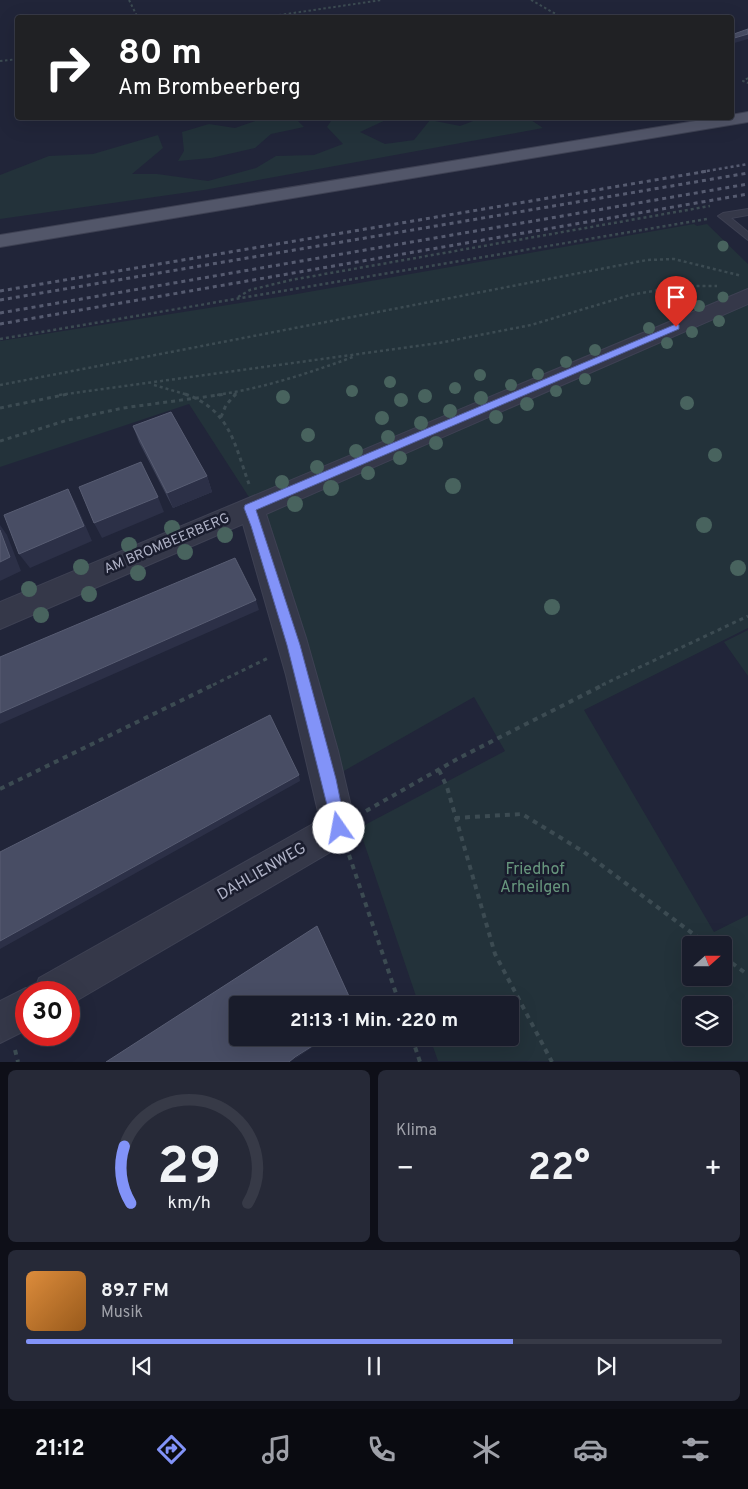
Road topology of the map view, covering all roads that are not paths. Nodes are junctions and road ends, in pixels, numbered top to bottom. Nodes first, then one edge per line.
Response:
1 (748, 117) edge
2 (734, 119) edge
3 (730, 120) edge
4 (748, 212) edge
5 (748, 237) edge
6 (0, 241) edge
7 (744, 285) edge
8 (250, 498) junction
9 (0, 616) edge
10 (72, 981) edge
11 (15, 1014) edge
12 (0, 1023) edge

1 - 2 main road
3 - 6 main road
4 - 5 lane
7 - 8 street, AM BROMBEERBERG
8 - 9 street, AM BROMBEERBERG
8 - 10 street, DAHLIENWEG
11 - 12 street

